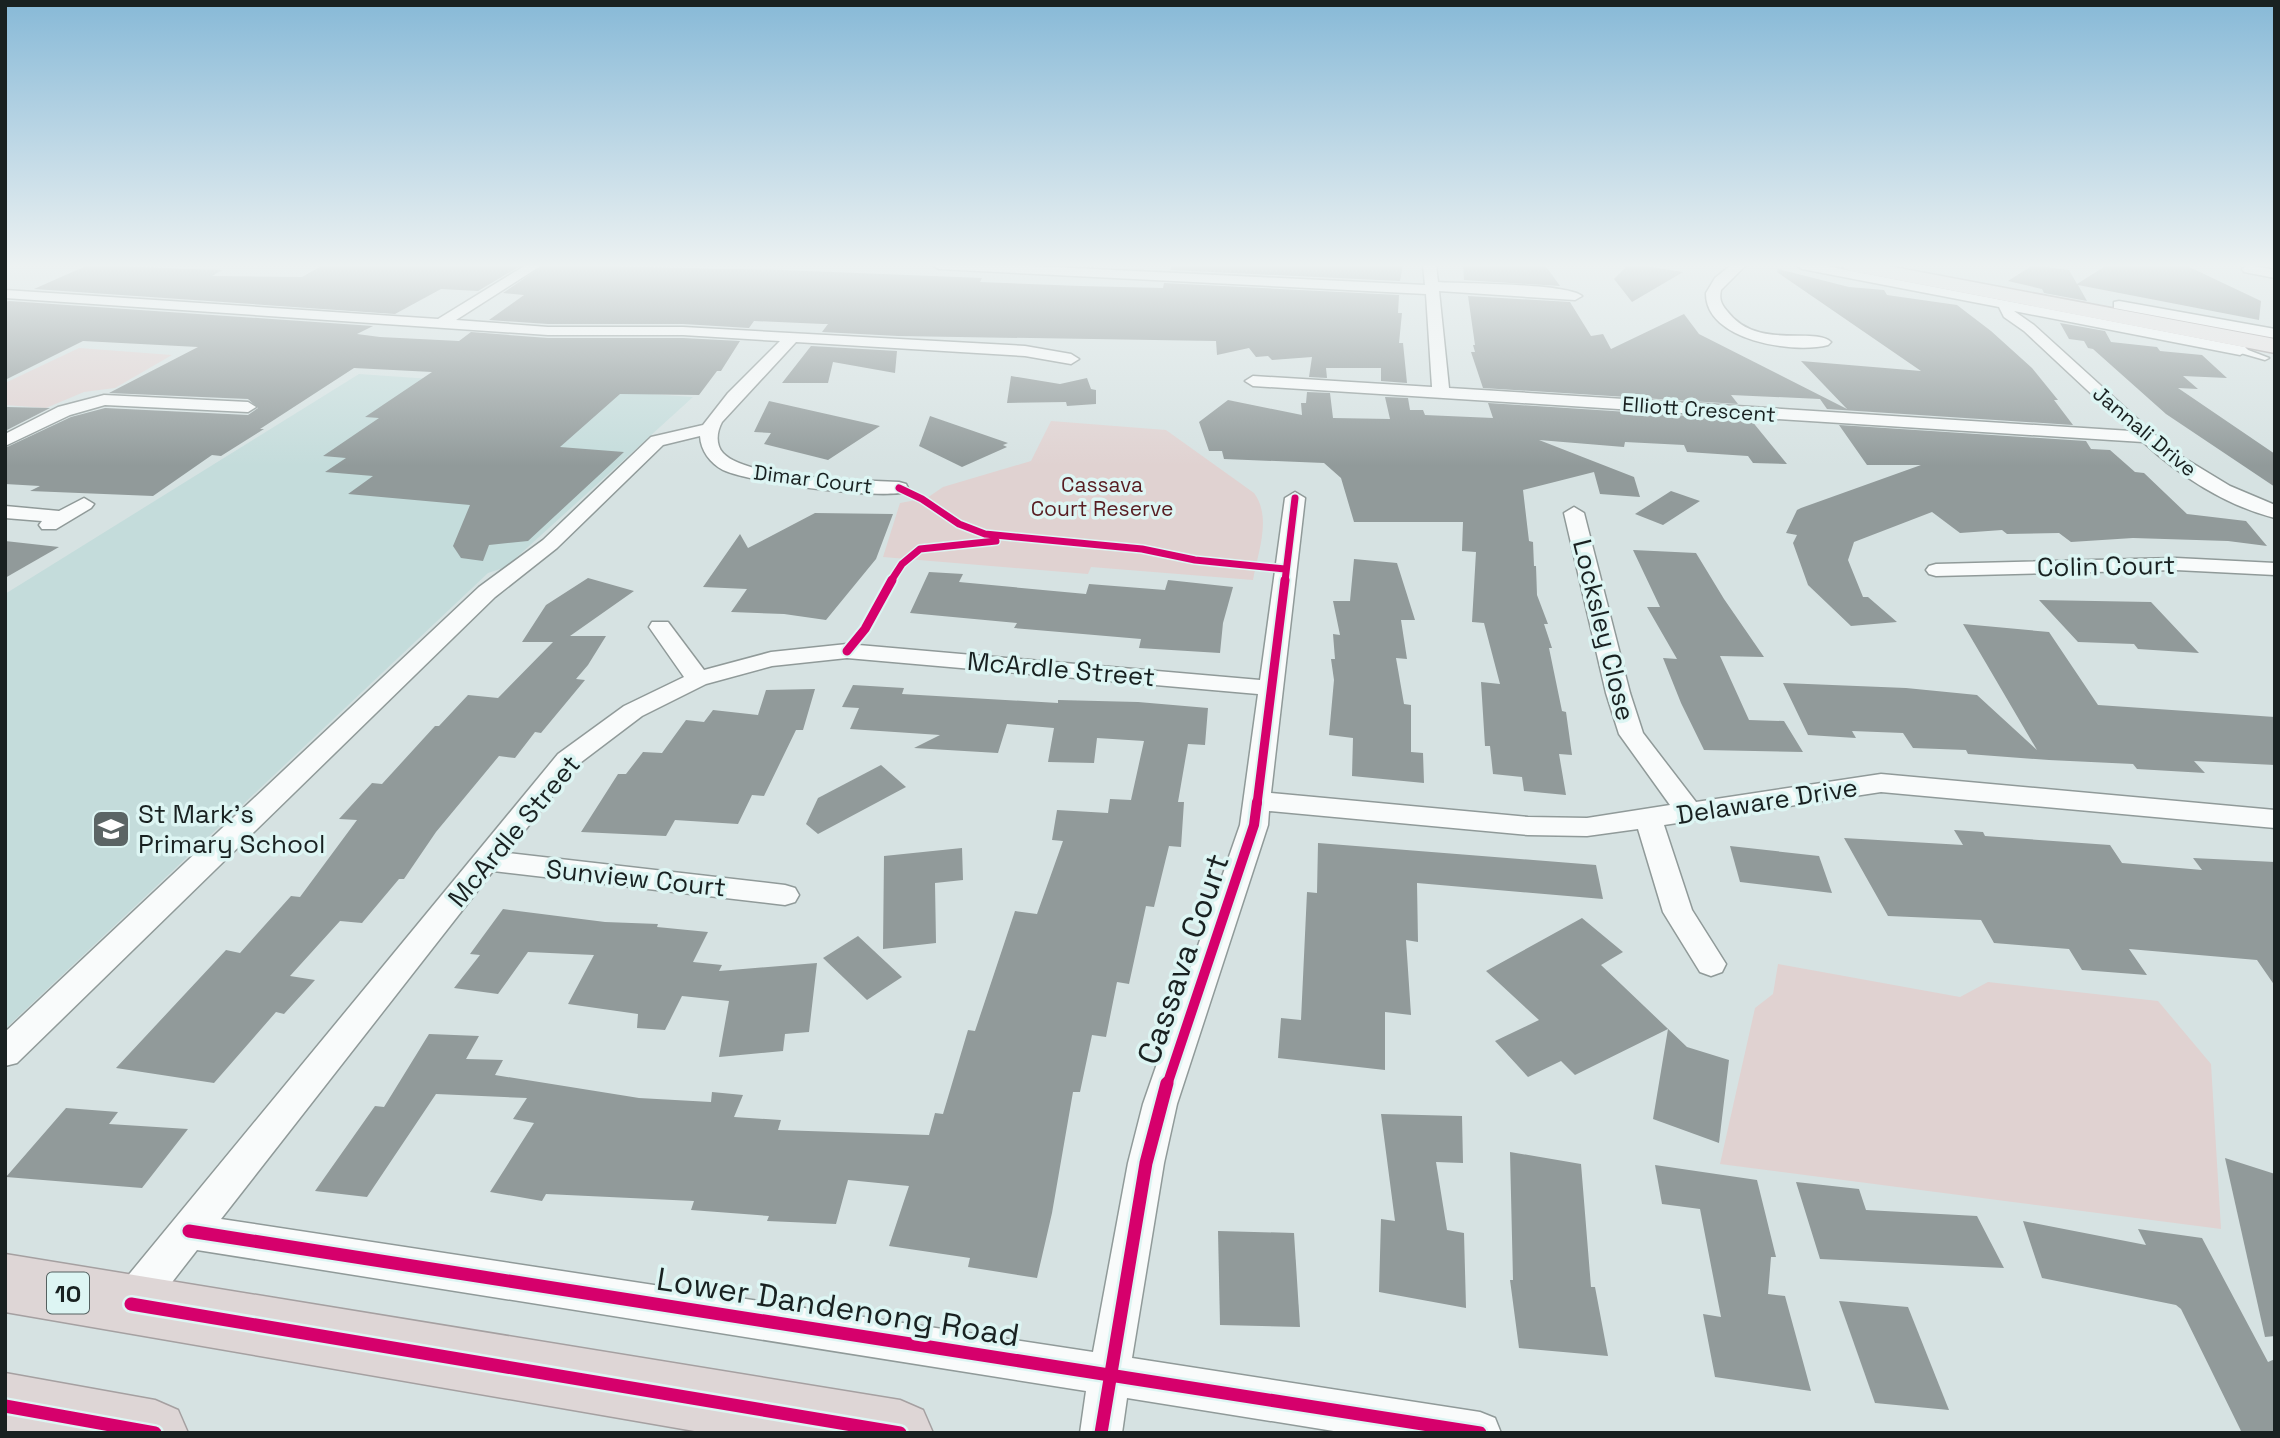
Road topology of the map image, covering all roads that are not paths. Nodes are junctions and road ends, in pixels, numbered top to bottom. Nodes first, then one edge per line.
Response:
1 (704, 332) edge
2 (1436, 332) edge
3 (1749, 332) edge
4 (2033, 332) edge
5 (2155, 332) edge
6 (2203, 332) edge
7 (792, 337) junction
8 (1823, 342) dead end
9 (2241, 350) joint
10 (2270, 352) edge
11 (1071, 359) dead end
12 (1253, 381) dead end
13 (1441, 392) junction
14 (263, 397) dead end
15 (248, 407) junction
16 (231, 418) dead end
17 (709, 429) junction
18 (2146, 437) junction
19 (5, 441) edge
20 (899, 488) dead end
21 (1295, 498) dead end
22 (84, 504) dead end
23 (5, 512) edge
24 (2275, 512) edge
25 (1574, 513) dead end
26 (63, 517) junction
27 (41, 531) dead end
28 (2275, 569) edge
29 (1936, 570) dead end
30 (660, 627) dead end
31 (698, 679) junction
32 (1270, 688) junction
33 (1258, 801) junction
34 (1690, 813) junction
35 (1649, 820) junction
36 (2275, 820) edge
37 (488, 861) junction
38 (785, 895) dead end
39 (1711, 964) dead end
40 (5, 1053) edge
41 (189, 1231) junction
42 (5, 1283) edge
43 (131, 1304) junction
44 (1109, 1374) junction
45 (5, 1406) edge
46 (155, 1433) edge
47 (900, 1433) edge
48 (1101, 1433) edge
49 (1480, 1433) edge

1 - 7 street
2 - 13 street
3 - 8 street
4 - 18 street, Jannali Drive
5 - 9 street
6 - 10 main road
7 - 11 street
7 - 17 street
9 - 10 lane
12 - 13 street, Elliott Crescent
13 - 18 street, Elliott Crescent
14 - 15 street
15 - 16 street
15 - 19 street
17 - 20 street, Dimar Court
17 - 40 street
18 - 24 street, Jannali Drive
21 - 32 street, Cassava Court
22 - 26 street
23 - 26 street
25 - 34 street, Locksley Close
26 - 27 street
28 - 29 street, Colin Court
30 - 31 street
31 - 32 street, McArdle Street
31 - 37 street, McArdle Street
32 - 33 street, Cassava Court
33 - 35 street, Delaware Drive
33 - 44 street, Cassava Court
34 - 35 street, Delaware Drive
34 - 36 street, Delaware Drive
35 - 39 street
37 - 38 street, Sunview Court
37 - 41 street, McArdle Street
41 - 43 street, McArdle Street
41 - 44 street, Lower Dandenong Road
42 - 43 highway, 10
43 - 47 highway, 10
44 - 48 street, Cassava Court
44 - 49 street, Lower Dandenong Road
45 - 46 highway

